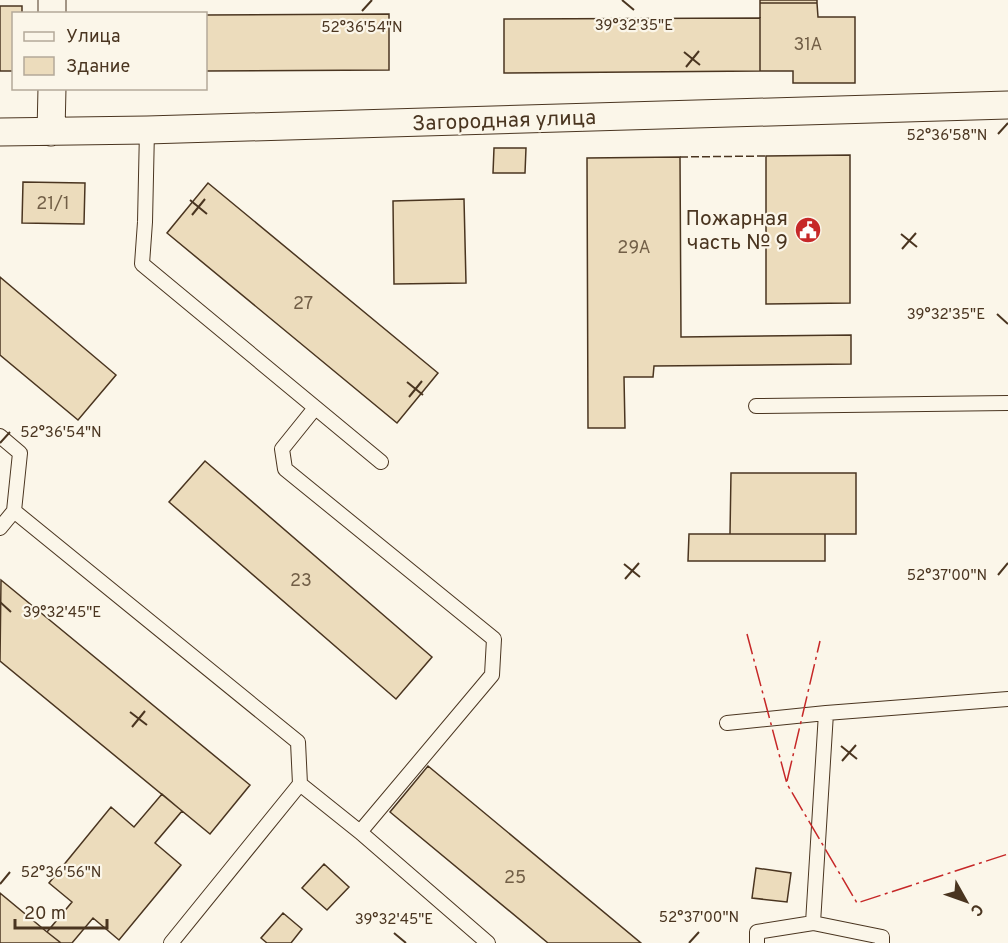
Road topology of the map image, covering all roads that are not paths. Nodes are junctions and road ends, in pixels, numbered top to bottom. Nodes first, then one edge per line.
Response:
1 (52, 90) edge
2 (1008, 105) edge
3 (147, 130) junction
4 (0, 132) edge
5 (51, 132) junction
6 (1008, 403) edge
7 (756, 406) dead end
8 (315, 408) junction
9 (0, 436) edge
10 (381, 462) dead end
11 (14, 511) junction
12 (0, 528) edge
13 (1008, 699) edge
14 (826, 713) junction
15 (727, 723) dead end
16 (300, 784) junction
17 (360, 832) junction
18 (813, 923) junction
19 (171, 943) edge
20 (488, 943) edge
21 (757, 943) edge
22 (882, 943) edge

1 - 5 street
2 - 3 street, Загородная улица
3 - 5 street, Загородная улица
3 - 8 lane
4 - 5 street, Загородная улица
6 - 7 lane
8 - 10 lane
8 - 17 lane
9 - 11 lane
11 - 12 lane
11 - 16 lane
13 - 14 lane
14 - 15 lane
14 - 18 lane
16 - 17 lane
16 - 19 lane
17 - 20 lane
18 - 21 lane
18 - 22 lane

